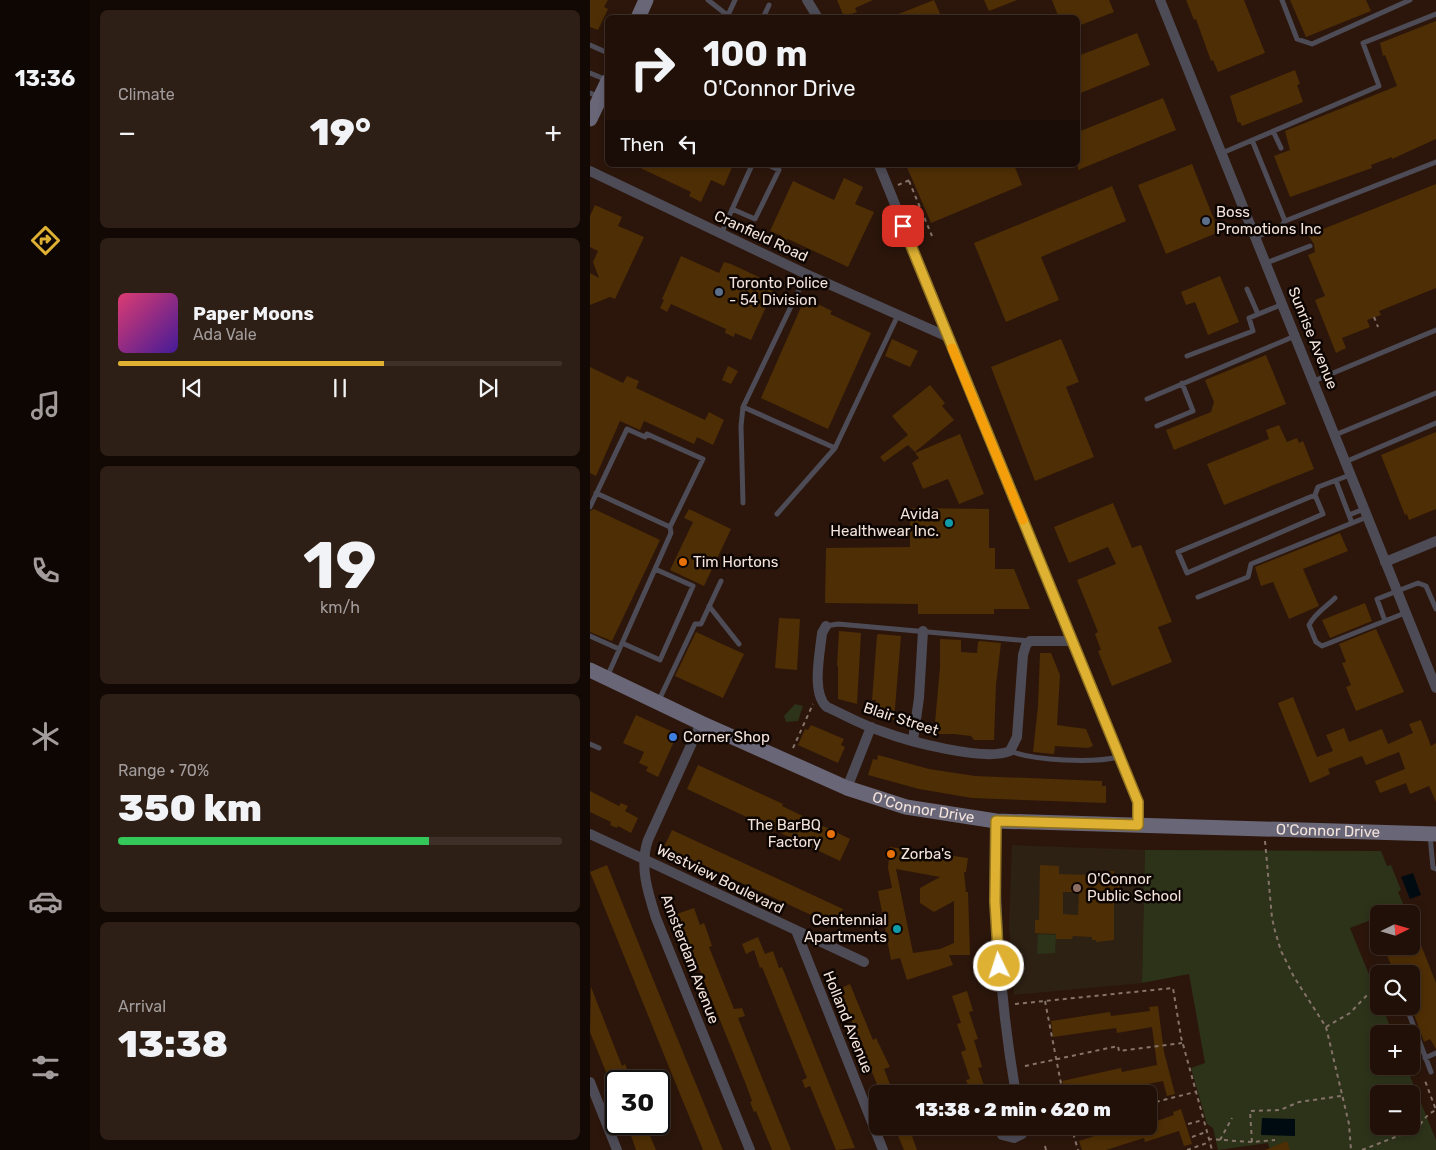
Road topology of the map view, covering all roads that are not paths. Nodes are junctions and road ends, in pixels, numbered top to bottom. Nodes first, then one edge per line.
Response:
1 (646, 0) edge
2 (708, 0) edge
3 (736, 0) edge
4 (807, 0) edge
5 (1160, 0) edge
6 (1282, 0) edge
7 (1410, 0) edge
8 (769, 5) dead end
9 (1436, 14) edge
10 (639, 15) edge
11 (728, 15) edge
12 (729, 15) edge
13 (764, 15) edge
14 (816, 15) edge
15 (590, 45) edge
16 (605, 52) edge
17 (590, 73) edge
18 (605, 80) edge
19 (605, 84) edge
20 (595, 95) edge
21 (590, 119) edge
22 (1273, 131) junction
23 (1252, 140) junction
24 (1281, 148) dead end
25 (1222, 153) junction
26 (1436, 162) edge
27 (751, 167) edge
28 (772, 167) edge
29 (880, 167) edge
30 (590, 171) edge
31 (732, 209) junction
32 (1285, 221) junction
33 (721, 234) junction
34 (1256, 237) junction
35 (1310, 246) dead end
36 (1266, 263) junction
37 (806, 274) junction
38 (1247, 289) dead end
39 (1283, 304) junction
40 (1258, 314) junction
41 (898, 315) junction
42 (1436, 330) edge
43 (1296, 336) junction
44 (948, 337) junction
45 (1187, 356) dead end
46 (1314, 381) junction
47 (1182, 384) junction
48 (1436, 393) edge
49 (1147, 399) dead end
50 (743, 407) junction
51 (1436, 423) edge
52 (1156, 426) dead end
53 (1335, 435) junction
54 (835, 448) junction
55 (1345, 462) junction
56 (1350, 475) junction
57 (1336, 481) junction
58 (596, 493) junction
59 (1314, 495) junction
60 (743, 503) dead end
61 (590, 507) edge
62 (1365, 513) junction
63 (777, 514) dead end
64 (1349, 515) junction
65 (1352, 523) junction
66 (670, 527) junction
67 (1436, 541) edge
68 (1385, 562) junction
69 (655, 568) junction
70 (721, 581) dead end
71 (1396, 591) junction
72 (1198, 597) dead end
73 (1335, 598) dead end
74 (709, 606) junction
75 (1436, 609) edge
76 (1405, 613) junction
77 (1385, 621) junction
78 (826, 626) joint
79 (923, 631) junction
80 (590, 636) edge
81 (1030, 641) junction
82 (1072, 642) junction
83 (622, 643) junction
84 (739, 644) dead end
85 (619, 649) junction
86 (590, 670) edge
87 (606, 678) junction
88 (1436, 688) edge
89 (658, 702) junction
90 (701, 723) junction
91 (871, 728) junction
92 (913, 740) junction
93 (590, 744) edge
94 (599, 748) dead end
95 (1010, 751) junction
96 (1119, 756) junction
97 (848, 788) junction
98 (996, 821) junction
99 (1138, 825) junction
100 (1433, 833) edge
101 (590, 834) edge
102 (643, 859) junction
103 (1436, 869) edge
104 (797, 932) junction
105 (864, 962) dead end
106 (1409, 1015) edge
107 (1436, 1053) edge
108 (1425, 1058) junction
109 (1430, 1072) dead end
110 (590, 1082) edge
111 (1015, 1085) edge
112 (1002, 1135) edge
113 (1020, 1135) edge
114 (617, 1150) edge
115 (750, 1150) edge
116 (882, 1150) edge

1 - 10 main road
2 - 11 lane
3 - 12 lane
4 - 14 street
5 - 25 street, Sunrise Avenue
6 - 7 lane
8 - 13 lane
9 - 22 lane
15 - 16 lane
17 - 18 lane
19 - 20 main road
20 - 21 main road
22 - 23 lane
22 - 24 lane
23 - 25 lane
23 - 32 lane
25 - 34 street, Sunrise Avenue
26 - 32 lane
27 - 31 lane
28 - 31 lane
29 - 44 street
30 - 33 street, Cranfield Road
31 - 33 lane
32 - 34 lane
33 - 37 street, Cranfield Road
34 - 36 street, Sunrise Avenue
35 - 36 lane
36 - 39 street, Sunrise Avenue
37 - 41 street, Cranfield Road
37 - 50 lane
38 - 40 lane
39 - 40 lane
39 - 43 street, Sunrise Avenue
40 - 45 lane
41 - 44 street, Cranfield Road
41 - 54 lane
42 - 46 lane
43 - 46 street, Sunrise Avenue
43 - 47 lane
44 - 82 street
46 - 53 street, Sunrise Avenue
47 - 49 lane
47 - 52 lane
48 - 53 lane
50 - 54 lane
50 - 60 lane
51 - 55 lane
53 - 55 street, Sunrise Avenue
54 - 63 lane
55 - 56 street, Sunrise Avenue
56 - 57 lane
56 - 62 street, Sunrise Avenue
57 - 59 lane
57 - 64 lane
58 - 61 lane
58 - 66 lane
58 - 66 lane
59 - 59 lane
62 - 64 lane
62 - 65 lane
62 - 68 street, Sunrise Avenue
64 - 65 lane
65 - 72 lane
66 - 69 lane
67 - 68 street
68 - 71 street, Sunrise Avenue
69 - 83 lane
69 - 83 lane
70 - 74 lane
71 - 75 lane
71 - 76 street, Sunrise Avenue
71 - 77 lane
73 - 77 lane
74 - 84 lane
74 - 89 lane
76 - 77 lane
76 - 88 street, Sunrise Avenue
78 - 79 lane, Blair Street
78 - 91 street, Blair Street
79 - 81 lane, Blair Street
79 - 92 street
80 - 85 lane
81 - 82 street, Blair Street
81 - 95 street
82 - 96 street
83 - 85 lane
85 - 87 lane
86 - 87 main road, O'Connor Drive
87 - 89 main road, O'Connor Drive
89 - 90 main road, O'Connor Drive
90 - 97 main road, O'Connor Drive
90 - 102 street, Amsterdam Avenue
91 - 92 street, Blair Street
91 - 97 street
92 - 95 street, Blair Street
93 - 94 lane
95 - 96 lane, Blair Street
96 - 99 street
97 - 98 main road, O'Connor Drive
98 - 99 main road, O'Connor Drive
98 - 111 street
99 - 100 main road, O'Connor Drive
100 - 103 lane
101 - 102 street, Westview Boulevard
102 - 104 street, Westview Boulevard
102 - 115 street, Amsterdam Avenue
104 - 105 street, Westview Boulevard
104 - 116 street, Holland Avenue
106 - 108 lane
107 - 108 lane
108 - 109 lane
110 - 114 street
112 - 113 street

